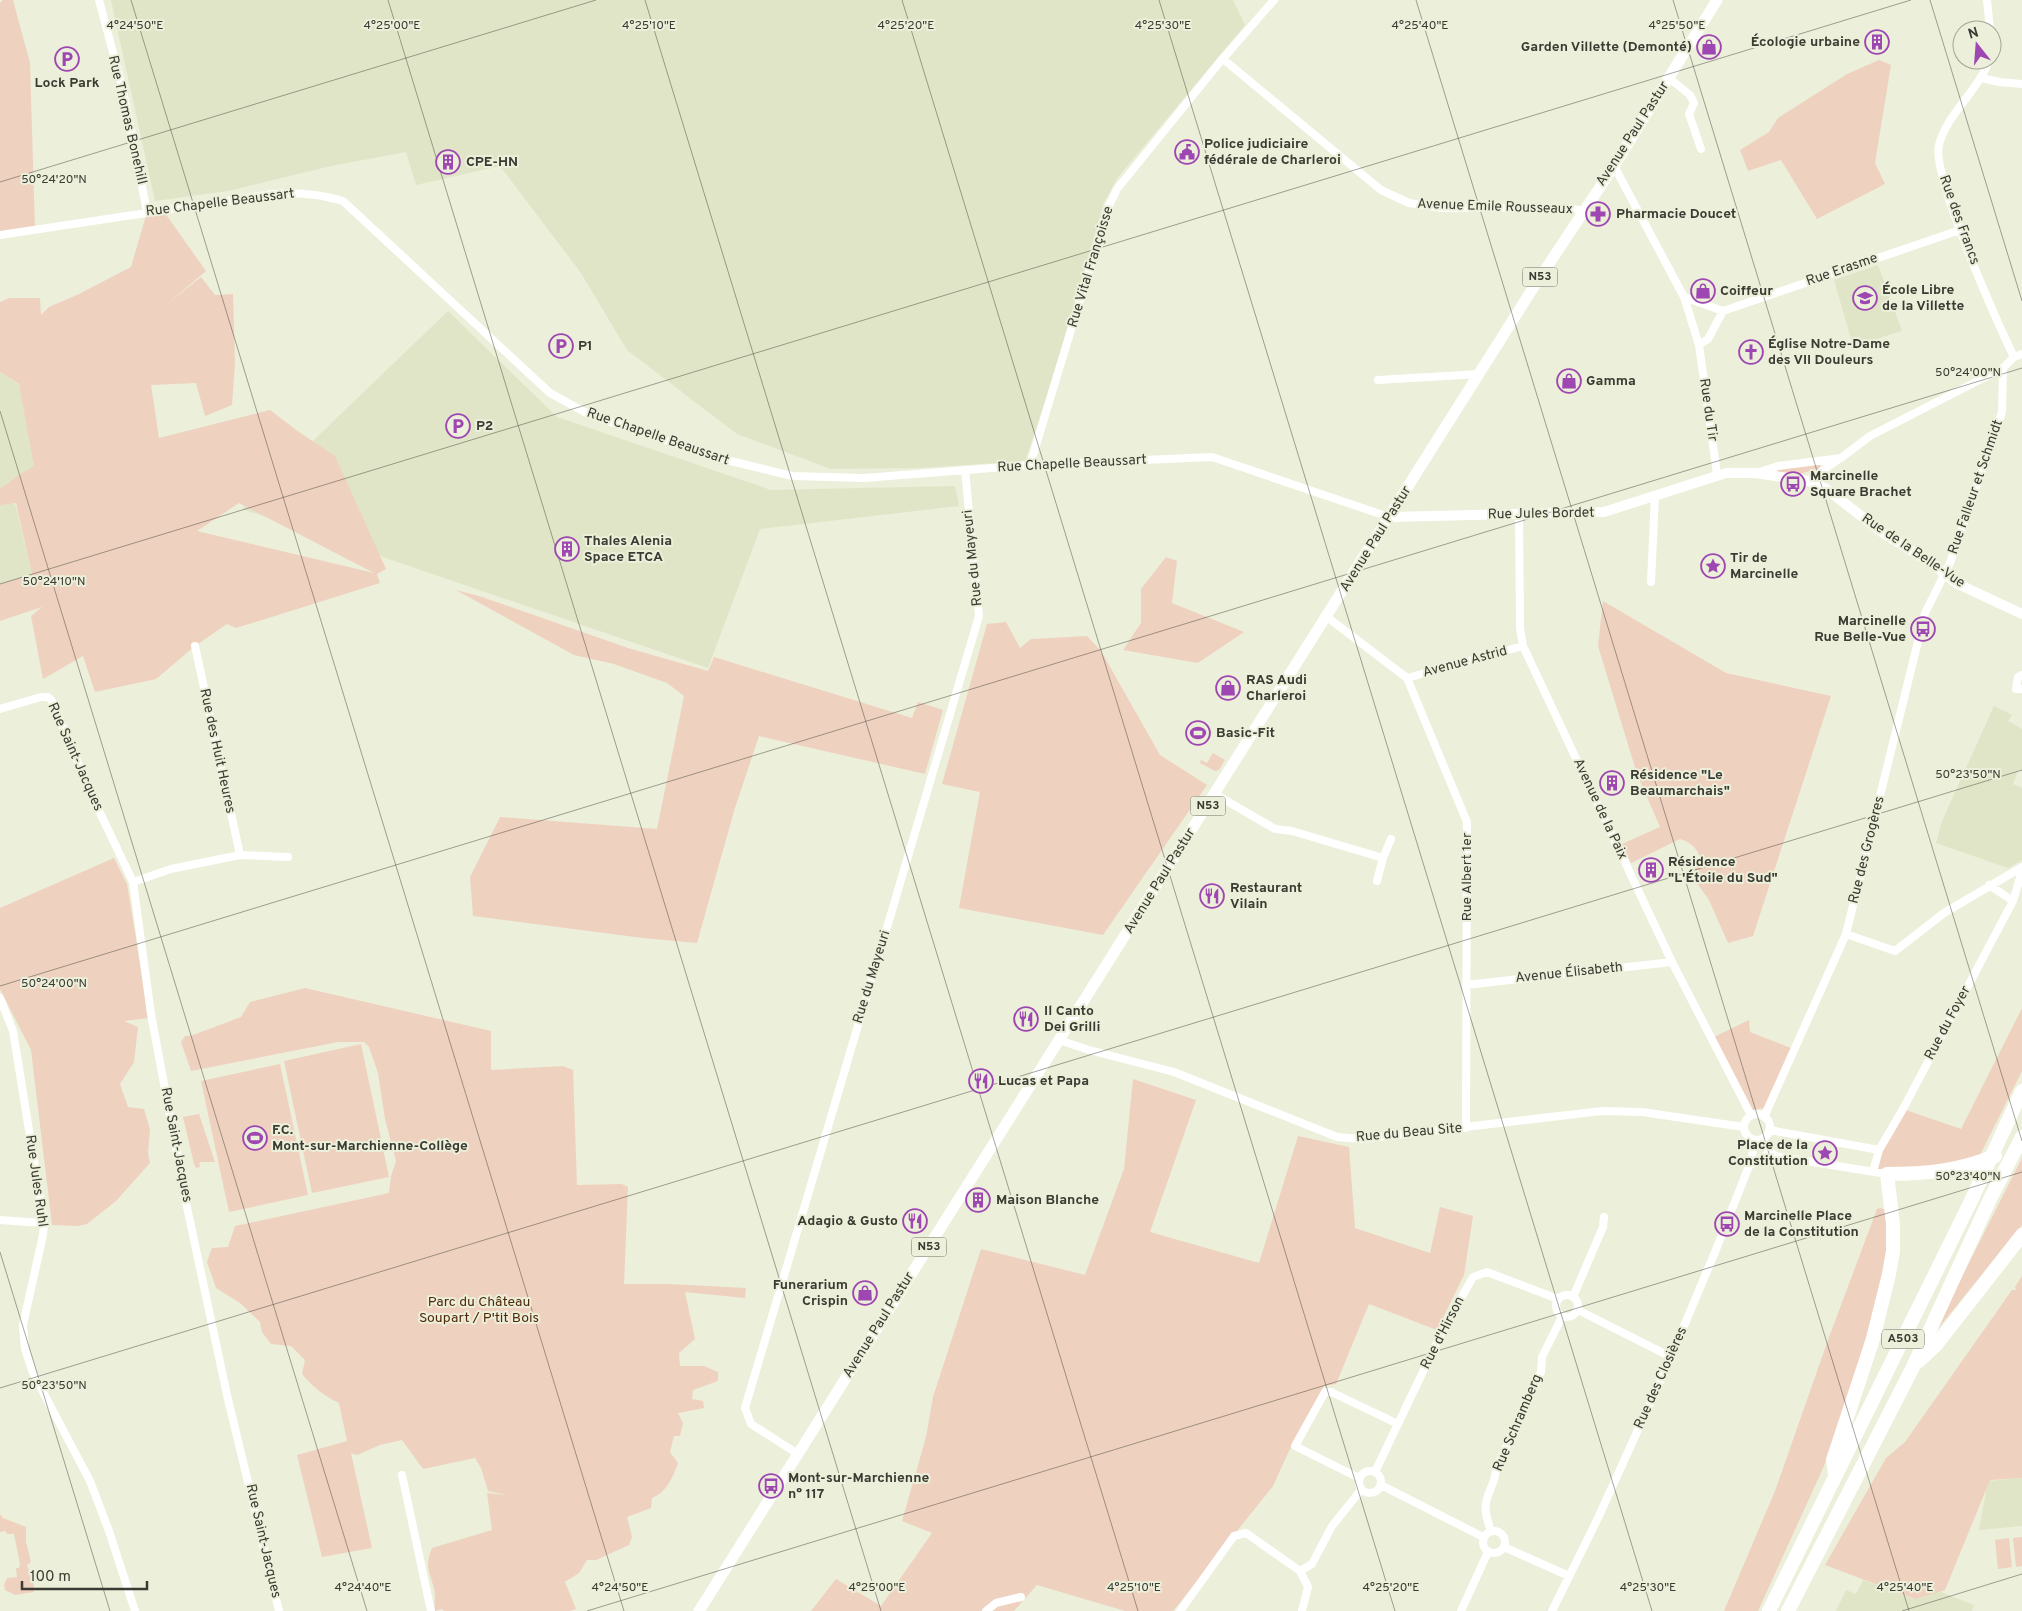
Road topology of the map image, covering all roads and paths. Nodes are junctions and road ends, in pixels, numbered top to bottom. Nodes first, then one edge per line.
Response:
1 (99, 0) edge
2 (1274, 0) edge
3 (1718, 0) edge
4 (1987, 0) edge
5 (1989, 20) edge
6 (1220, 62) junction
7 (1985, 70) edge
8 (1669, 78) junction
9 (1982, 78) junction
10 (2022, 84) edge
11 (1701, 149) dead end
12 (1614, 166) junction
13 (1583, 211) junction
14 (147, 212) junction
15 (1960, 230) junction
16 (0, 235) edge
17 (1684, 297) junction
18 (1723, 311) junction
19 (1699, 345) junction
20 (2018, 356) edge
21 (2003, 368) junction
22 (1479, 374) junction
23 (1378, 380) dead end
24 (1841, 458) junction
25 (1030, 465) junction
26 (965, 470) junction
27 (1754, 473) junction
28 (1717, 474) junction
29 (1808, 481) junction
30 (1655, 496) junction
31 (1519, 514) junction
32 (1389, 517) junction
33 (1945, 574) junction
34 (1651, 582) dead end
35 (2022, 614) edge
36 (1328, 617) junction
37 (195, 646) dead end
38 (1523, 646) junction
39 (2022, 675) edge
40 (1406, 678) junction
41 (2022, 689) edge
42 (0, 709) edge
43 (1215, 794) junction
44 (1391, 839) dead end
45 (240, 855) junction
46 (288, 857) dead end
47 (1383, 858) junction
48 (2022, 867) edge
49 (2022, 871) edge
50 (1378, 881) dead end
51 (133, 882) junction
52 (1990, 885) junction
53 (2013, 901) junction
54 (1846, 934) junction
55 (1672, 962) junction
56 (1466, 984) junction
57 (0, 998) edge
58 (1059, 1040) junction
59 (2022, 1091) edge
60 (1751, 1115) junction
61 (1764, 1116) junction
62 (1744, 1127) junction
63 (1466, 1128) junction
64 (1770, 1130) junction
65 (2022, 1137) edge
66 (1758, 1140) junction
67 (2022, 1142) edge
68 (1879, 1150) junction
69 (1775, 1156) junction
70 (1749, 1166) junction
71 (1873, 1172) junction
72 (1887, 1174) junction
73 (1604, 1217) dead end
74 (0, 1220) edge
75 (44, 1222) junction
76 (2022, 1235) edge
77 (1573, 1297) junction
78 (1558, 1300) junction
79 (1578, 1310) junction
80 (1562, 1317) junction
81 (1671, 1357) junction
82 (1912, 1369) junction
83 (1398, 1424) junction
84 (798, 1454) junction
85 (1375, 1472) junction
86 (402, 1475) dead end
87 (1836, 1476) junction
88 (1359, 1478) junction
89 (1381, 1485) junction
90 (1362, 1490) junction
91 (1491, 1531) junction
92 (1483, 1537) junction
93 (1504, 1547) junction
94 (1488, 1552) junction
95 (1300, 1571) junction
96 (1569, 1576) junction
97 (1021, 1597) dead end
98 (135, 1611) edge
99 (279, 1611) edge
100 (432, 1611) edge
101 (699, 1611) edge
102 (986, 1611) edge
103 (1180, 1611) edge
104 (1302, 1611) edge
105 (1461, 1611) edge
106 (1552, 1611) edge
107 (1769, 1611) edge
108 (1788, 1611) edge

1 - 14 street, Rue Thomas Bonehill
2 - 6 street, Rue Vital Françoisse
3 - 8 main road, Avenue Paul Pastur / N53
4 - 5 street
6 - 13 street, Avenue Emile Rousseaux
6 - 25 street, Rue Vital Françoisse
7 - 9 street, Rue des Francs
8 - 11 street
8 - 12 main road, Avenue Paul Pastur / N53
9 - 10 street
9 - 15 street, Rue des Francs
12 - 13 main road, Avenue Paul Pastur / N53
12 - 17 street, Rue du Tir
13 - 22 main road, Avenue Paul Pastur / N53
14 - 16 street, Rue Chapelle Beaussart
14 - 26 street, Rue Chapelle Beaussart
15 - 18 street, Rue Erasme
15 - 20 street, Rue des Francs
17 - 18 street
17 - 19 street, Rue du Tir
18 - 19 street
19 - 28 street, Rue du Tir
20 - 21 street
21 - 24 street
21 - 33 street, Rue Falleur et Schmidt
22 - 23 street
22 - 32 main road, Avenue Paul Pastur / N53
24 - 27 street
24 - 29 street
25 - 26 street, Rue Chapelle Beaussart
25 - 32 street, Rue Chapelle Beaussart
26 - 84 street, Rue du Mayeuri
27 - 28 street, Rue Jules Bordet
27 - 29 street, Rue de la Belle-Vue
28 - 30 street, Rue Jules Bordet
29 - 33 street, Rue de la Belle-Vue
30 - 31 street, Rue Jules Bordet
30 - 34 street
31 - 32 street, Rue Jules Bordet
31 - 38 street, Avenue de la Paix
32 - 36 main road, Avenue Paul Pastur / N53
33 - 35 street, Rue de la Belle-Vue
33 - 54 street, Rue des Grogères
36 - 40 street, Rue Albert 1er
36 - 43 main road, Avenue Paul Pastur / N53
37 - 45 street, Rue des Huit Heures
38 - 40 street, Avenue Astrid
38 - 55 street, Avenue de la Paix
39 - 41 street
40 - 56 street, Rue Albert 1er
42 - 51 street, Rue Saint-Jacques
43 - 47 street
43 - 58 main road, Avenue Paul Pastur / N53
44 - 47 street
45 - 46 street
45 - 51 street
47 - 50 street
48 - 52 street
49 - 53 street, Rue du Foyer
51 - 99 street, Rue Saint-Jacques
52 - 53 street
52 - 54 street
53 - 68 street, Rue du Foyer
54 - 61 street, Rue des Grogères
55 - 56 street, Avenue Élisabeth
55 - 60 street, Avenue de la Paix
56 - 63 street, Rue Albert 1er
57 - 75 street, Rue Jules Ruhl
58 - 63 street, Rue du Beau Site
58 - 84 main road, Avenue Paul Pastur / N53
59 - 87 highway, A503
60 - 61 street
60 - 62 street
61 - 64 street
62 - 63 street, Rue du Beau Site
62 - 66 street
64 - 66 street
64 - 68 street
65 - 82 highway, A503
66 - 69 street
66 - 70 street, Rue des Closières
67 - 72 highway
68 - 71 street, Rue du Foyer
69 - 70 street
69 - 71 street
70 - 81 street, Rue des Closières
71 - 72 street
72 - 87 highway
73 - 77 street
74 - 75 street
75 - 98 street, Rue Jules Ruhl
76 - 82 highway
77 - 78 street
77 - 79 street
78 - 80 street
78 - 83 street, Rue d'Hirson
79 - 80 street
79 - 81 street
80 - 91 street, Rue Schramberg
81 - 96 street, Rue des Closières
82 - 108 highway, A503
83 - 85 street, Rue d'Hirson
83 - 88 street
84 - 101 main road, Avenue Paul Pastur / N53
85 - 88 street
85 - 89 street
86 - 100 street
87 - 107 highway, A503
88 - 90 street
89 - 90 street
89 - 92 street
90 - 95 street
91 - 92 street
91 - 93 street
92 - 94 street
93 - 94 street
93 - 96 street
94 - 105 street
95 - 103 street
95 - 104 street
96 - 106 street, Rue des Closières
97 - 102 street

